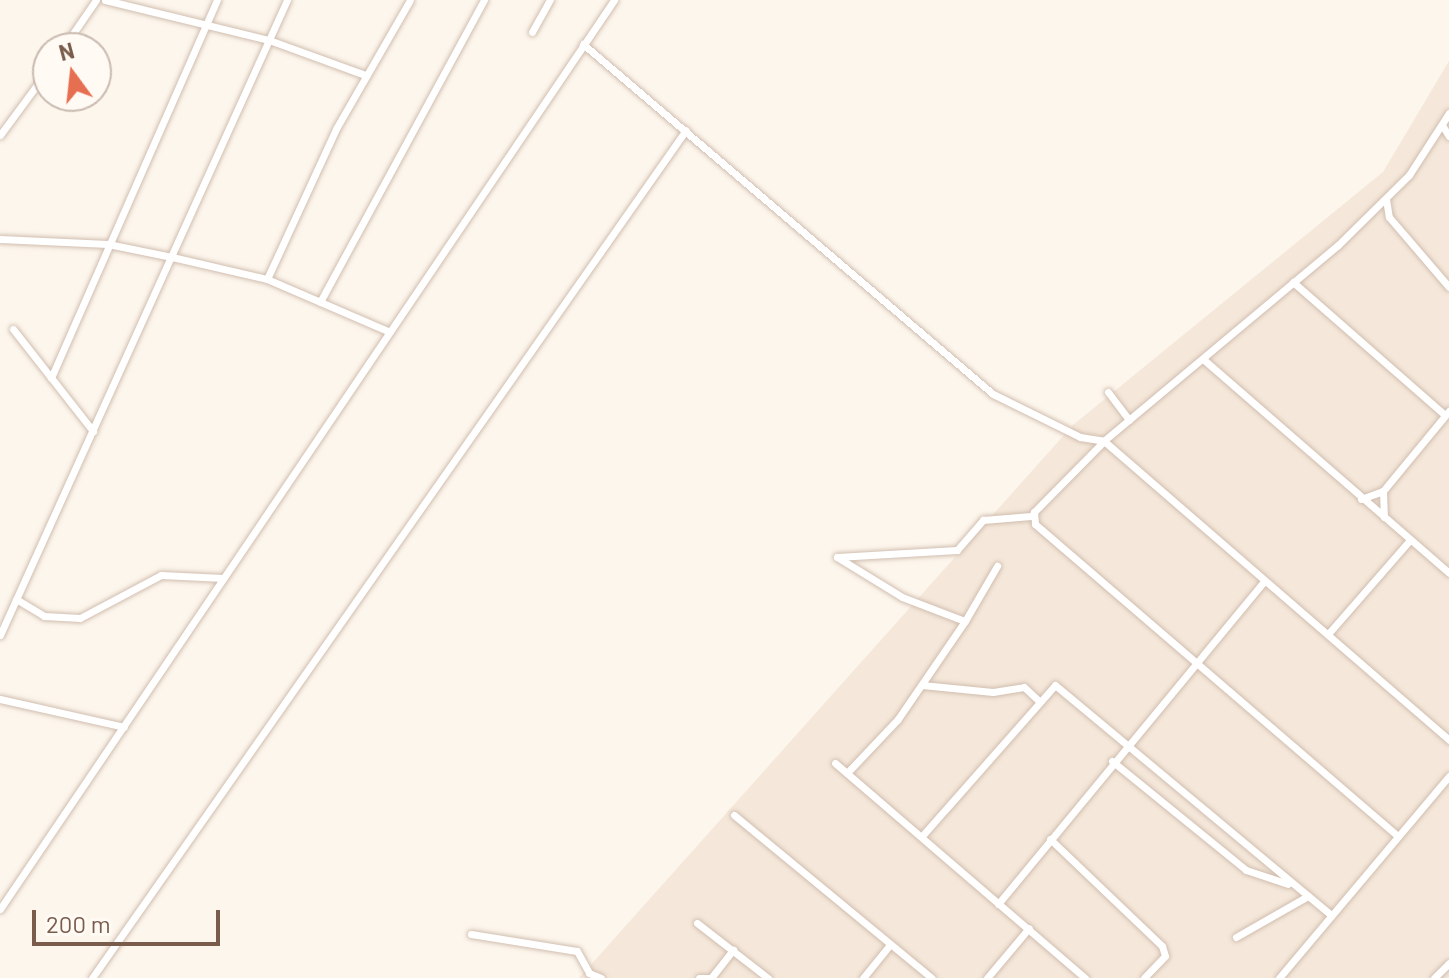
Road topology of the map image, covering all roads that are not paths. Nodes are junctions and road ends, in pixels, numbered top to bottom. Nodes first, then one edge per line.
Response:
1 (96, 0) edge
2 (105, 0) edge
3 (217, 0) edge
4 (287, 0) edge
5 (410, 0) edge
6 (484, 0) edge
7 (550, 0) edge
8 (614, 0) edge
9 (207, 22) junction
10 (74, 32) edge
11 (532, 32) dead end
12 (269, 40) junction
13 (583, 44) junction
14 (365, 75) junction
15 (32, 92) edge
16 (1449, 113) edge
17 (1442, 125) junction
18 (686, 130) junction
19 (0, 135) edge
20 (1449, 136) edge
21 (1386, 199) junction
22 (0, 239) edge
23 (108, 244) junction
24 (172, 257) junction
25 (267, 279) junction
26 (1293, 282) junction
27 (1449, 287) edge
28 (320, 302) junction
29 (13, 329) dead end
30 (388, 331) junction
31 (1203, 359) junction
32 (51, 378) junction
33 (1108, 392) dead end
34 (1447, 413) edge
35 (1129, 420) junction
36 (93, 431) junction
37 (1104, 441) junction
38 (1383, 491) junction
39 (1361, 499) junction
40 (1031, 516) junction
41 (1385, 519) junction
42 (1410, 540) junction
43 (997, 566) dead end
44 (1449, 573) edge
45 (223, 578) junction
46 (1264, 581) junction
47 (16, 599) junction
48 (965, 621) junction
49 (1328, 634) junction
50 (0, 635) edge
51 (1192, 663) junction
52 (922, 685) junction
53 (0, 699) edge
54 (1038, 700) junction
55 (124, 727) junction
56 (1449, 740) edge
57 (1125, 744) junction
58 (1112, 761) junction
59 (835, 763) dead end
60 (847, 773) junction
61 (1449, 776) edge
62 (734, 815) dead end
63 (1396, 834) junction
64 (922, 836) junction
65 (1050, 839) junction
66 (1293, 885) junction
67 (1308, 896) junction
68 (998, 904) junction
69 (0, 909) edge
70 (1331, 915) junction
71 (697, 923) dead end
72 (1029, 928) junction
73 (471, 934) dead end
74 (1236, 937) dead end
75 (888, 947) junction
76 (733, 950) junction
77 (1449, 963) edge
78 (92, 978) edge
79 (601, 978) edge
80 (699, 978) edge
81 (768, 978) edge
82 (863, 978) edge
83 (932, 978) edge
84 (987, 978) edge
85 (1085, 978) edge
86 (1144, 978) edge
87 (1279, 978) edge
88 (1434, 978) edge

1 - 10 street
2 - 9 street
3 - 9 street
4 - 12 street
5 - 14 street
6 - 28 street
7 - 11 street
8 - 13 street
9 - 12 street
9 - 23 street
12 - 14 street
12 - 24 street
13 - 18 street
13 - 30 street
14 - 25 street
15 - 19 street
16 - 17 street
17 - 20 street
17 - 21 street
18 - 37 street
18 - 78 street
21 - 26 street
21 - 27 street
22 - 23 street
23 - 24 street
23 - 32 street
24 - 25 street
24 - 36 street
25 - 28 street
26 - 31 street
26 - 34 street
28 - 30 street
29 - 32 street
30 - 45 street
31 - 35 street
31 - 39 street
32 - 36 street
33 - 35 street
34 - 38 street
35 - 37 street
36 - 47 street
37 - 40 street
37 - 46 street
38 - 39 street
38 - 41 street
39 - 41 street
40 - 48 street
40 - 51 street
41 - 42 street
42 - 44 street
42 - 49 street
43 - 48 street
45 - 47 street
45 - 55 street
46 - 49 street
46 - 51 street
47 - 50 street
48 - 52 street
49 - 56 street
51 - 57 street
51 - 63 street
52 - 54 street
52 - 60 street
53 - 55 street
54 - 57 street
54 - 64 street
55 - 69 street
57 - 58 street
57 - 66 street
58 - 65 street
58 - 66 street
59 - 60 street
60 - 64 street
61 - 63 street
62 - 75 street
63 - 70 street
64 - 68 street
65 - 68 street
65 - 86 street
66 - 67 street
67 - 70 street
67 - 74 street
68 - 72 street
70 - 87 street
71 - 76 street
72 - 84 street
72 - 85 street
73 - 79 street
75 - 82 street
75 - 83 street
76 - 80 street
76 - 81 street
77 - 88 street

